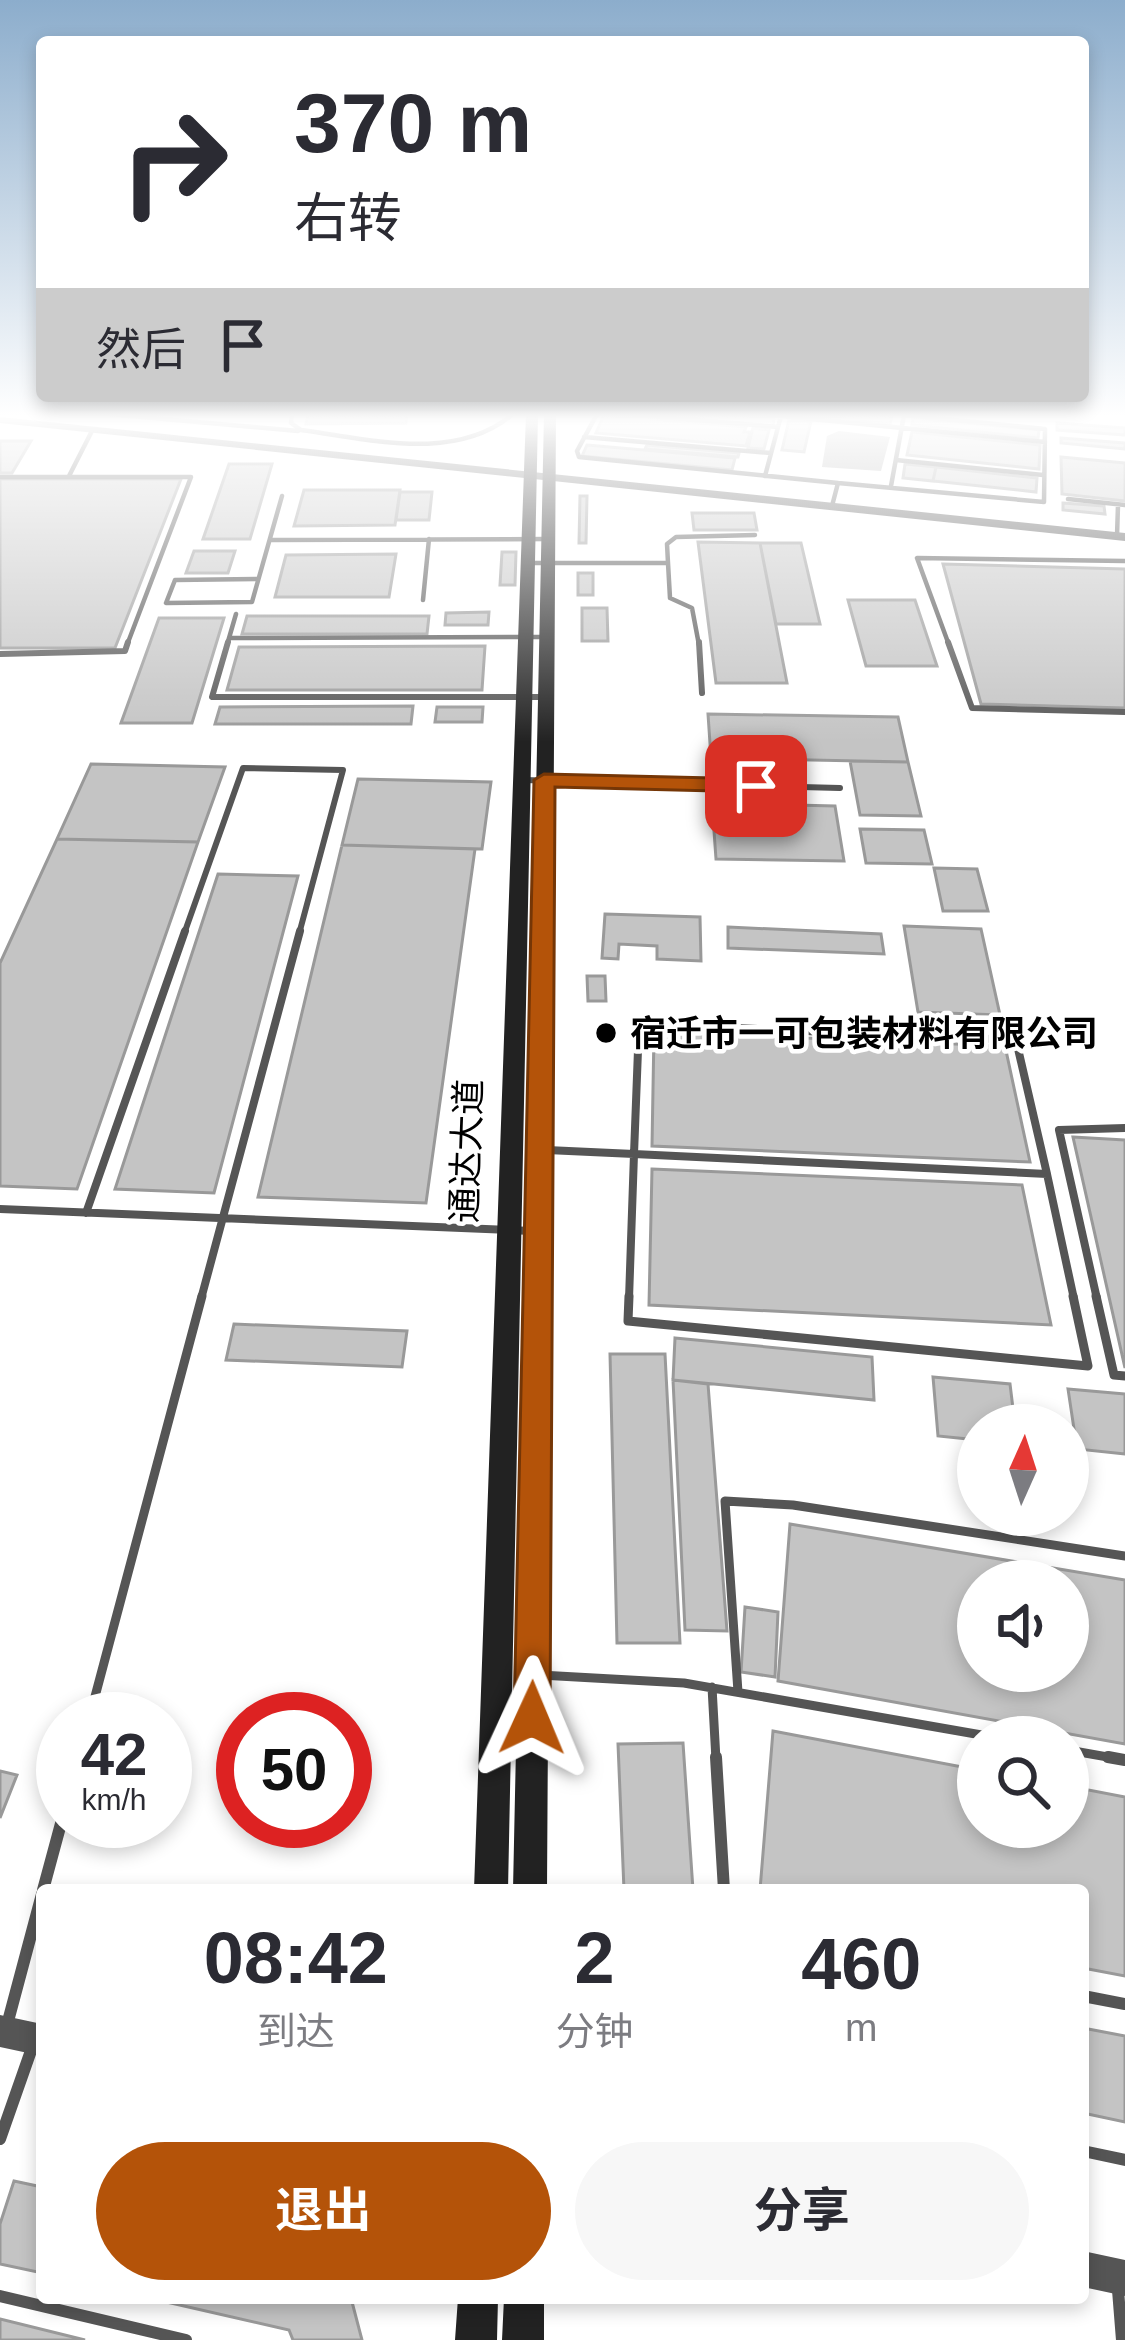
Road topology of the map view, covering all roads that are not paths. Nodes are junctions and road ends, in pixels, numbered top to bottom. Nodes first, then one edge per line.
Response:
1 (173, 523) edge
2 (275, 523) edge
3 (538, 523) edge
4 (992, 523) edge
5 (755, 535) dead end
6 (1121, 537) edge
7 (430, 539) junction
8 (270, 540) junction
9 (538, 551) junction
10 (1125, 562) edge
11 (668, 563) junction
12 (258, 579) junction
13 (423, 600) dead end
14 (236, 614) dead end
15 (229, 638) junction
16 (536, 638) junction
17 (0, 654) edge
18 (702, 693) dead end
19 (535, 697) junction
20 (1125, 712) edge
21 (533, 780) junction
22 (840, 788) dead end
23 (1125, 1128) edge
24 (539, 1150) junction
25 (633, 1154) junction
26 (1047, 1174) junction
27 (0, 1209) edge
28 (86, 1213) junction
29 (224, 1218) junction
30 (509, 1230) junction
31 (538, 1232) junction
32 (1125, 1376) edge
33 (1125, 1556) edge
34 (497, 1673) junction
35 (532, 1675) junction
36 (712, 1687) junction
37 (96, 1692) edge
38 (738, 1692) junction
39 (957, 1731) edge
40 (1089, 1754) edge
41 (1125, 1760) edge
42 (54, 1848) edge
43 (44, 1884) edge
44 (491, 1884) edge
45 (530, 1884) edge
46 (724, 1884) edge
47 (36, 1933) edge
48 (1089, 1997) edge
49 (1125, 2004) edge
50 (21, 2036) edge
51 (0, 2139) edge
52 (1089, 2152) edge
53 (1125, 2160) edge
54 (1108, 2274) edge
55 (0, 2296) edge
56 (478, 2304) edge
57 (524, 2304) edge
58 (187, 2340) edge
59 (476, 2340) edge
60 (523, 2340) edge
61 (1122, 2340) edge

1 - 17 lane
2 - 8 lane
3 - 9 main road, 通达大道
4 - 6 street
5 - 11 lane
7 - 8 lane
7 - 9 lane
7 - 13 lane
8 - 12 lane
9 - 11 lane
9 - 16 main road, 通达大道
10 - 20 lane
11 - 18 lane
12 - 12 lane
14 - 15 lane
15 - 16 lane
15 - 19 lane
16 - 19 main road, 通达大道
19 - 21 main road, 通达大道
21 - 22 lane
21 - 24 main road, 通达大道
21 - 30 main road, 通达大道
23 - 32 lane
24 - 25 lane
24 - 31 main road, 通达大道
25 - 26 lane
25 - 26 lane
25 - 26 lane
27 - 28 lane
28 - 29 lane
28 - 29 lane
29 - 30 lane
29 - 37 lane
30 - 31 lane
30 - 34 main road, 通达大道
31 - 35 main road, 通达大道
33 - 38 lane
34 - 35 lane
34 - 44 main road, 通达大道
35 - 36 lane
35 - 45 main road, 通达大道
36 - 38 lane
36 - 46 lane
38 - 39 lane
40 - 41 lane
42 - 43 lane
47 - 50 lane
48 - 49 lane
50 - 51 lane
52 - 53 lane
54 - 61 lane
55 - 58 lane
56 - 59 main road
57 - 60 main road

